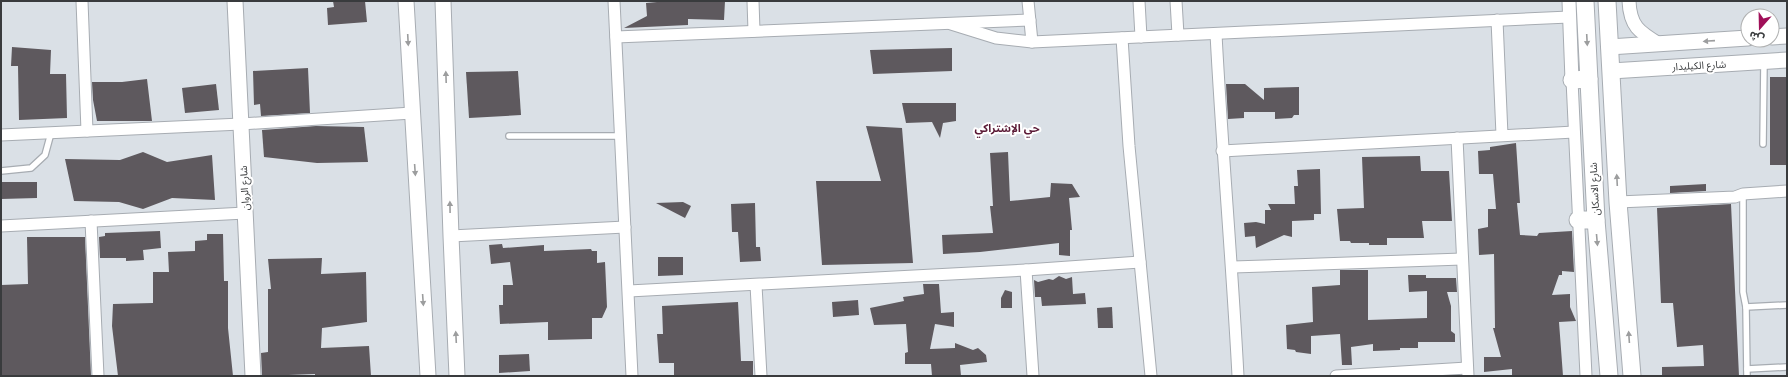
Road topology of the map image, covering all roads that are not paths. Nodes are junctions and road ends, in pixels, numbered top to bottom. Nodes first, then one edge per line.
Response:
1 (82, 1) edge
2 (236, 1) edge
3 (406, 1) edge
4 (443, 1) edge
5 (614, 1) edge
6 (753, 1) edge
7 (1028, 1) edge
8 (1139, 1) edge
9 (1176, 1) edge
10 (1569, 1) edge
11 (1585, 1) edge
12 (1607, 1) edge
13 (1629, 1) edge
14 (1569, 17) junction
15 (1030, 20) junction
16 (1497, 20) junction
17 (951, 24) junction
18 (754, 31) junction
19 (1216, 34) junction
20 (1178, 35) junction
21 (616, 37) junction
22 (1141, 37) junction
23 (1122, 38) junction
24 (1740, 39) edge
25 (1032, 42) junction
26 (1659, 44) junction
27 (1609, 47) junction
28 (1787, 60) edge
29 (1764, 62) junction
30 (1661, 68) junction
31 (1611, 71) junction
32 (1589, 79) junction
33 (1572, 80) junction
34 (412, 113) junction
35 (241, 124) junction
36 (86, 131) junction
37 (51, 132) junction
38 (1574, 132) junction
39 (1, 135) edge
40 (1502, 135) junction
41 (509, 136) dead end
42 (620, 136) junction
43 (1457, 138) junction
44 (1763, 144) dead end
45 (1222, 151) junction
46 (1, 171) edge
47 (1787, 191) edge
48 (1743, 194) junction
49 (1618, 202) junction
50 (245, 213) junction
51 (1578, 220) junction
52 (1596, 220) junction
53 (91, 221) junction
54 (1, 226) edge
55 (625, 227) junction
56 (451, 236) junction
57 (1462, 259) junction
58 (1140, 262) junction
59 (1232, 267) junction
60 (1026, 270) junction
61 (756, 285) junction
62 (629, 291) junction
63 (1787, 304) edge
64 (1746, 307) junction
65 (1787, 367) edge
66 (1747, 369) junction
67 (1468, 372) edge
68 (98, 376) edge
69 (253, 376) edge
70 (428, 376) edge
71 (458, 376) edge
72 (632, 376) edge
73 (761, 376) edge
74 (1033, 376) edge
75 (1152, 376) edge
76 (1238, 376) edge
77 (1336, 376) edge
78 (1586, 376) edge
79 (1609, 376) edge
80 (1632, 376) edge
81 (1747, 376) edge

1 - 36 street
2 - 35 main road, شارع الروان
3 -> 34 main road
56 -> 4 main road
5 - 21 street
6 - 18 street
7 - 15 street
8 - 22 street
9 - 20 street
10 - 14 street
11 -> 32 main road, شارع الاسكان
12 - 27 main road
13 - 26 street
14 - 16 street
14 - 33 street
15 - 17 street
15 - 25 street
16 - 19 street
16 - 40 street
17 - 18 street
17 - 25 street
18 - 21 street
19 - 20 street
19 - 45 street
20 - 22 street
21 - 42 street
22 - 23 street
23 - 25 street
23 - 58 street
24 -> 26 main road
26 - 27 main road
26 - 30 main road
27 - 31 main road
28 - 29 main road, شارع الكيليدار
29 - 30 main road, شارع الكيليدار
29 - 44 lane
30 - 31 main road, شارع الكيليدار
49 -> 31 main road
32 - 33 main road
32 - 52 main road, شارع الاسكان
33 - 38 street
34 - 35 street
34 -> 70 main road
35 - 36 street
35 - 50 main road, شارع الروان
36 - 37 street
37 - 39 street
37 - 46 lane
38 - 40 street
38 - 51 street
40 - 43 street
41 - 42 lane
42 - 55 street
43 - 45 street
43 - 57 street
45 - 59 street
47 - 48 street
48 - 49 street
48 - 64 lane
80 -> 49 main road
50 - 53 street
50 - 69 main road, شارع الروان
51 - 52 main road
51 - 78 street
52 -> 79 main road, شارع الاسكان
53 - 54 street
53 - 68 street
55 - 56 street
55 - 62 street
71 -> 56 main road
57 - 59 street
57 - 67 street
58 - 60 street
58 - 75 street
59 - 76 street
60 - 61 street
60 - 74 street
61 - 62 street
61 - 73 street
62 - 72 street
63 - 64 lane
64 - 66 lane
65 - 66 lane
66 - 81 lane
67 - 77 street

